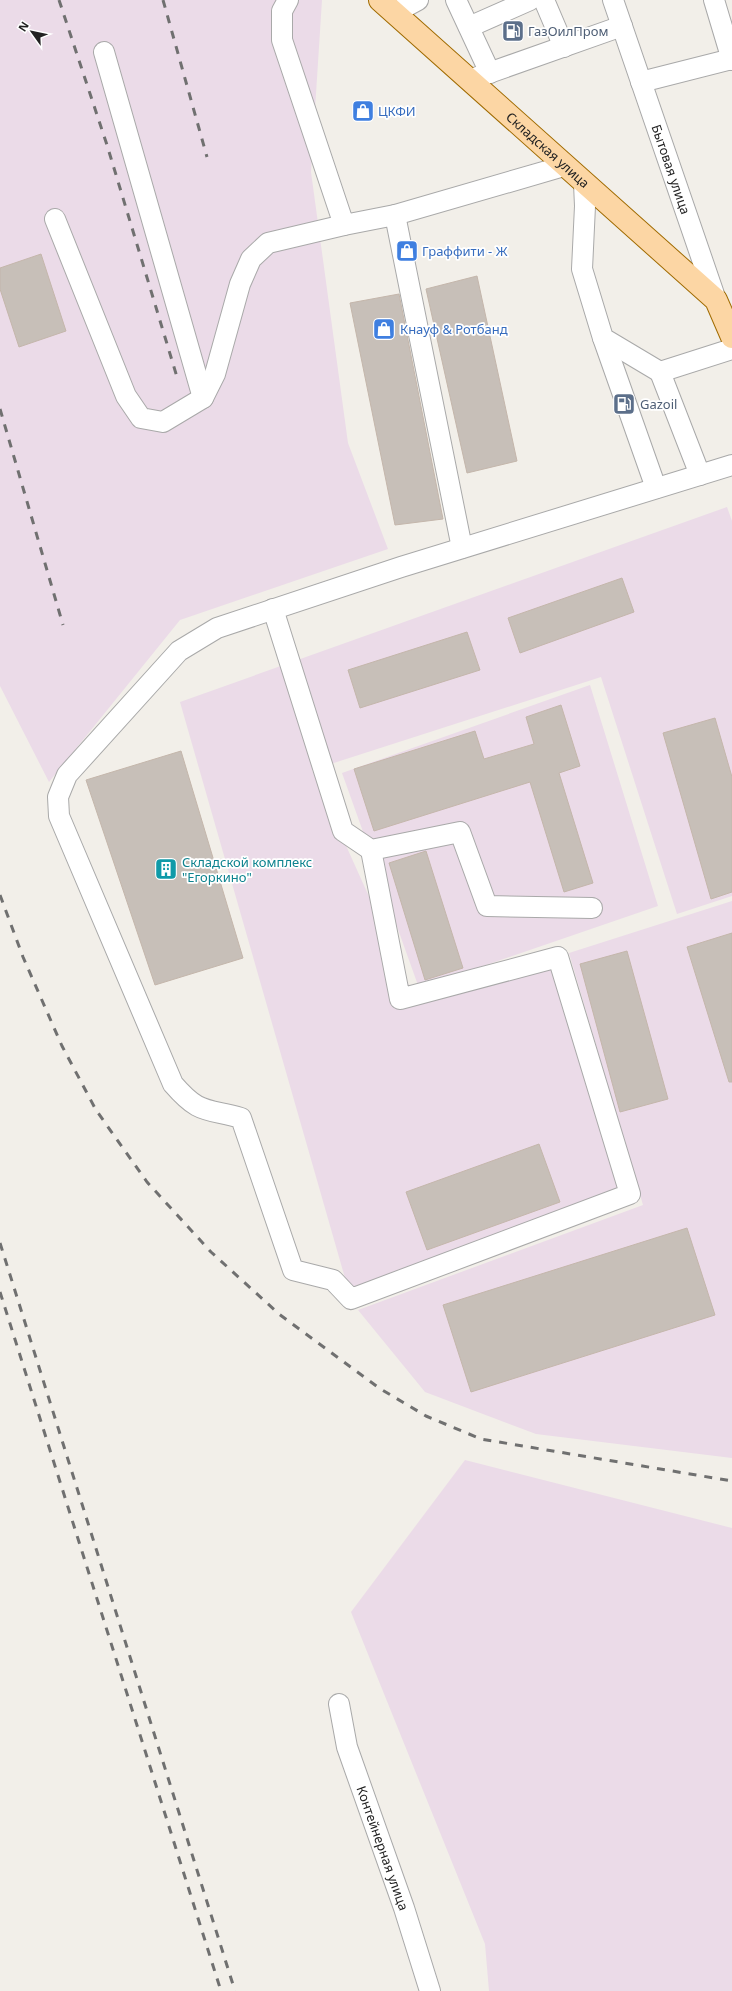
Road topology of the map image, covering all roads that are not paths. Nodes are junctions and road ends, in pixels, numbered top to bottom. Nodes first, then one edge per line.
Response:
1 (288, 0) edge
2 (418, 0) edge
3 (456, 0) edge
4 (530, 0) edge
5 (544, 0) edge
6 (613, 0) edge
7 (714, 0) edge
8 (387, 6) edge
9 (622, 26) junction
10 (468, 27) junction
11 (564, 47) junction
12 (104, 52) dead end
13 (732, 59) edge
14 (490, 73) junction
15 (469, 80) junction
16 (641, 82) junction
17 (564, 166) junction
18 (584, 184) junction
19 (395, 215) junction
20 (55, 220) dead end
21 (344, 225) junction
22 (716, 300) junction
23 (732, 337) edge
24 (603, 338) junction
25 (732, 349) edge
26 (660, 372) junction
27 (203, 398) junction
28 (732, 465) edge
29 (700, 475) junction
30 (656, 488) junction
31 (462, 548) junction
32 (273, 610) junction
33 (371, 850) junction
34 (592, 908) dead end
35 (339, 1704) dead end
36 (430, 1991) edge

1 - 21 street
2 - 8 street
3 - 10 street
4 - 10 street
5 - 11 street
6 - 9 street, Бытовая улица
7 - 13 street
8 - 15 main road, Складская улица
9 - 11 street
9 - 16 street, Бытовая улица
10 - 14 street
11 - 14 street
12 - 27 street
13 - 16 street
14 - 15 street
15 - 17 main road, Складская улица
16 - 22 street, Бытовая улица
17 - 18 main road, Складская улица
17 - 19 street
18 - 22 main road, Складская улица
18 - 24 street
19 - 21 street
19 - 31 street
20 - 27 street
21 - 27 street
22 - 23 main road, Бытовая улица
24 - 26 street
24 - 30 street
25 - 26 street
26 - 29 street
28 - 29 street
29 - 30 street
30 - 31 street
31 - 32 street
32 - 33 street
32 - 33 street
33 - 34 street
35 - 36 street, Контейнерная улица

